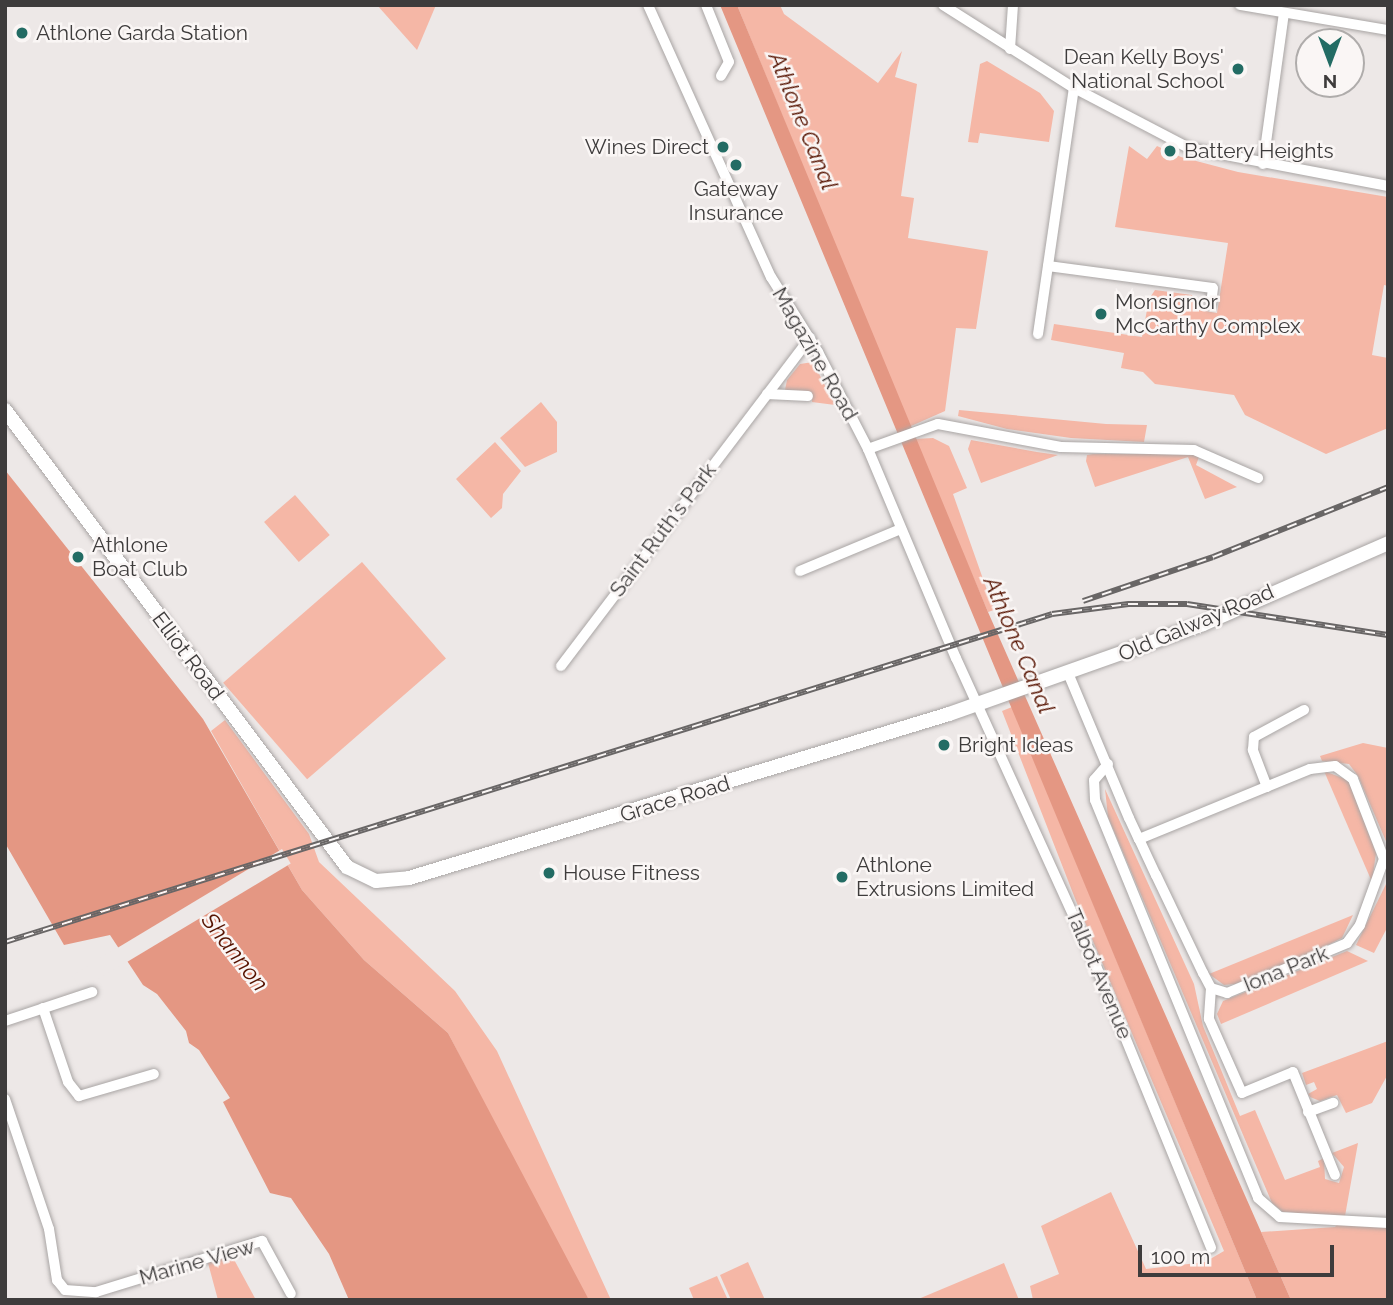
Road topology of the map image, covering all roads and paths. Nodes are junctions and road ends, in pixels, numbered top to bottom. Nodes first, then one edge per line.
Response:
1 (706, 5) edge
2 (943, 5) edge
3 (1013, 5) edge
4 (1240, 5) edge
5 (650, 6) edge
6 (1284, 13) junction
7 (1388, 30) edge
8 (1010, 49) junction
9 (721, 76) dead end
10 (1074, 89) junction
11 (1263, 164) junction
12 (1388, 186) edge
13 (1048, 266) junction
14 (1211, 305) dead end
15 (1038, 334) dead end
16 (810, 338) junction
17 (766, 394) junction
18 (808, 396) dead end
19 (5, 410) edge
20 (868, 449) junction
21 (1258, 478) dead end
22 (901, 529) junction
23 (1388, 543) edge
24 (800, 570) dead end
25 (561, 666) dead end
26 (1068, 673) junction
27 (1001, 696) joint
28 (980, 703) junction
29 (1304, 710) dead end
30 (1108, 764) junction
31 (1267, 787) junction
32 (1139, 839) junction
33 (347, 867) joint
34 (1211, 988) junction
35 (92, 992) dead end
36 (43, 1009) junction
37 (5, 1021) edge
38 (154, 1074) dead end
39 (1242, 1093) junction
40 (5, 1100) edge
41 (1332, 1103) dead end
42 (1246, 1106) dead end
43 (1308, 1112) junction
44 (1335, 1175) dead end
45 (1388, 1223) edge
46 (1211, 1248) dead end
47 (291, 1294) dead end

1 - 9 street
2 - 8 street
3 - 8 street
4 - 6 street
5 - 16 street, Magazine Road
6 - 7 street
6 - 11 street
8 - 10 street
10 - 11 street
10 - 13 street
11 - 12 street
13 - 14 street
13 - 15 street
16 - 17 street, Saint Ruth's Park
16 - 20 street, Magazine Road
17 - 18 street
17 - 25 street, Saint Ruth's Park
19 - 33 main road, Elliot Road
20 - 21 street
20 - 22 street, Magazine Road
22 - 24 street
22 - 28 street, Magazine Road
23 - 26 main road, Old Galway Road
26 - 27 main road, Old Galway Road
26 - 30 street
27 - 28 main road, Grace Road
28 - 33 main road, Grace Road
28 - 46 street, Talbot Avenue
29 - 31 street
30 - 32 street
30 - 45 street
31 - 32 street, Iona Park
31 - 34 street, Iona Park
32 - 34 street
34 - 39 street
35 - 36 street
36 - 37 street
36 - 38 street
39 - 42 street
39 - 43 street
40 - 47 street, Marine View
41 - 43 street
43 - 44 street

